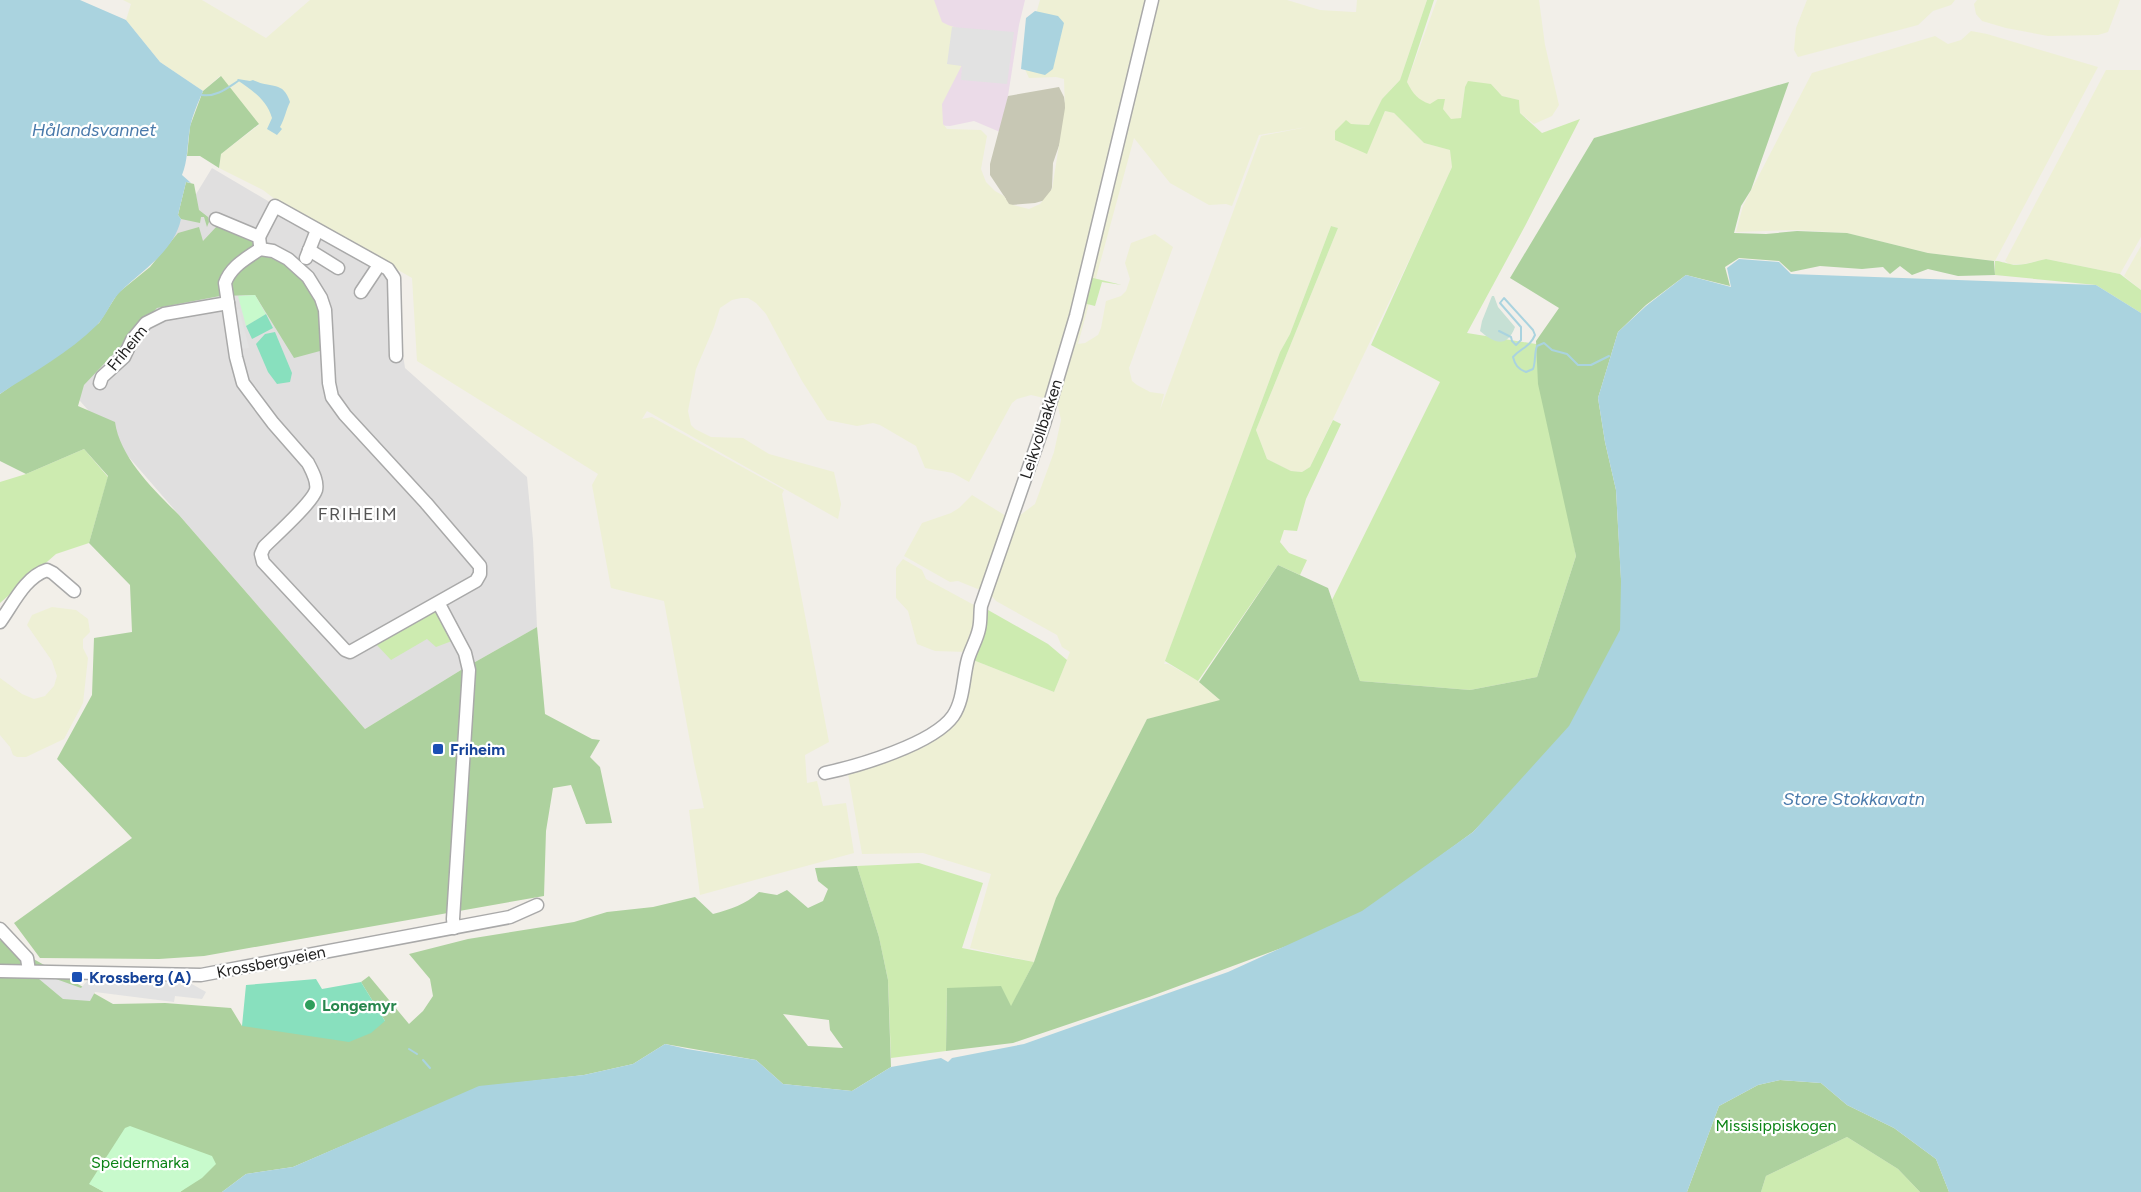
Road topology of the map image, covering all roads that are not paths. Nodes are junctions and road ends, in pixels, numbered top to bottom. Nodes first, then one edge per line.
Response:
1 (1152, 0) edge
2 (216, 219) dead end
3 (317, 230) junction
4 (260, 243) junction
5 (379, 265) junction
6 (338, 268) dead end
7 (362, 292) dead end
8 (228, 303) junction
9 (396, 356) dead end
10 (100, 383) dead end
11 (74, 591) dead end
12 (439, 604) junction
13 (0, 622) edge
14 (825, 773) dead end
15 (537, 905) dead end
16 (454, 928) junction
17 (0, 929) edge
18 (0, 971) edge
19 (29, 971) junction

1 - 14 street, Leikvollbakken
2 - 4 street
3 - 4 street
3 - 5 street
3 - 6 street
4 - 8 street
4 - 12 street
5 - 7 street
5 - 9 street
8 - 10 street, Friheim
8 - 12 street
11 - 13 street
12 - 16 street
15 - 16 street, Krossbergveien
16 - 19 street, Krossbergveien
17 - 19 street
18 - 19 street, Krossbergveien

